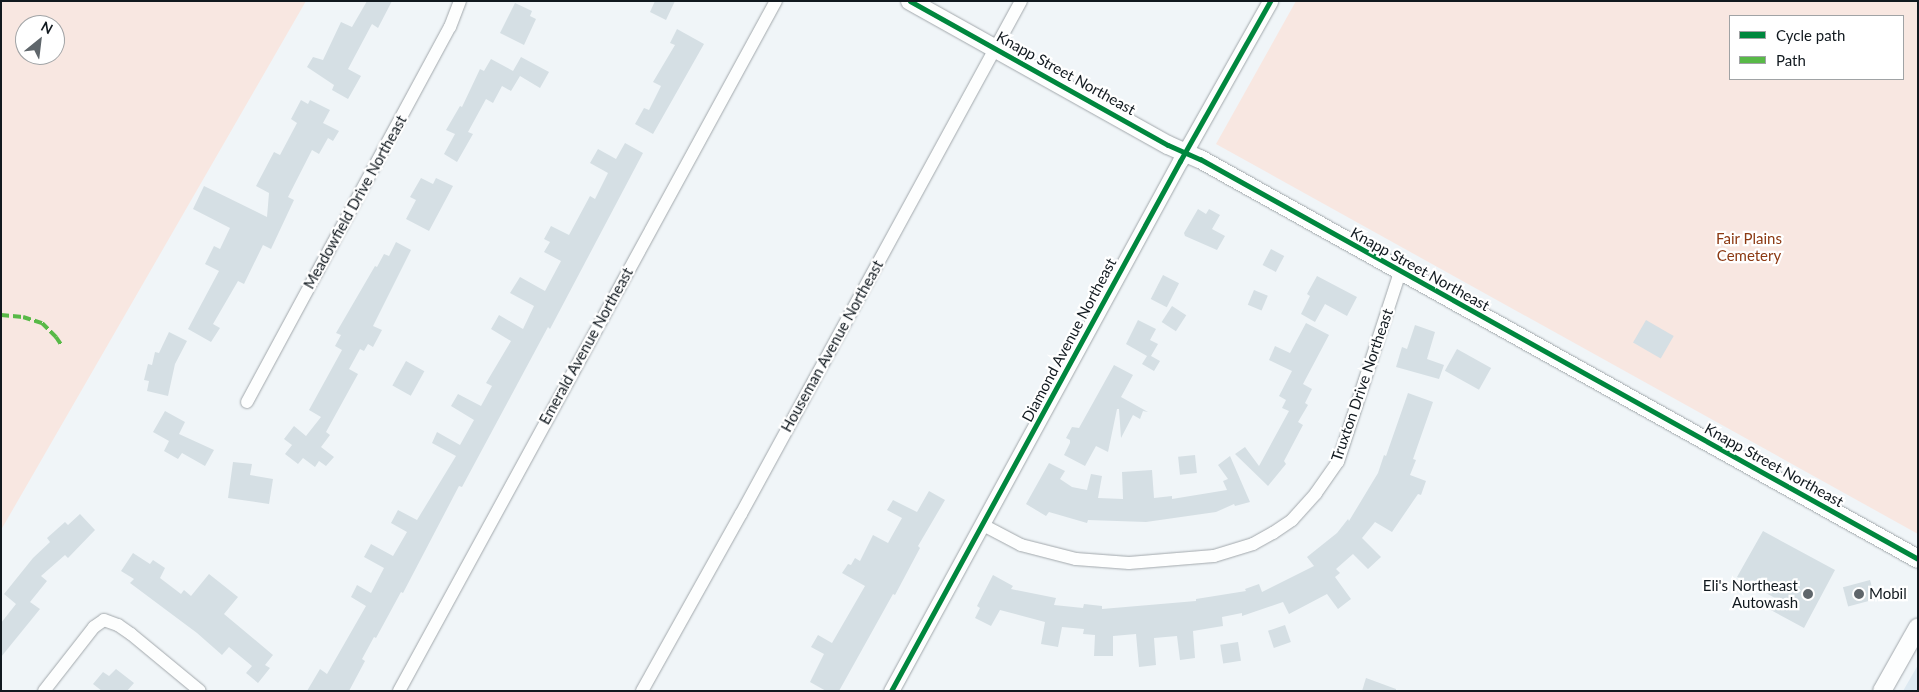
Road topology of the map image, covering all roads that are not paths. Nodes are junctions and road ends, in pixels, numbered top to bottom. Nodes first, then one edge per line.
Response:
1 (460, 1) edge
2 (776, 1) edge
3 (910, 1) edge
4 (1021, 1) edge
5 (1270, 1) edge
6 (994, 48) junction
7 (1185, 152) junction
8 (1400, 272) junction
9 (247, 402) dead end
10 (983, 525) junction
11 (1918, 559) edge
12 (1918, 627) edge
13 (44, 691) edge
14 (200, 691) edge
15 (399, 691) edge
16 (642, 691) edge
17 (891, 691) edge
18 (1882, 691) edge

1 - 9 street, Meadowfield Drive Northeast
2 - 15 street, Emerald Avenue Northeast
3 - 6 main road, Knapp Street Northeast
4 - 6 street, Houseman Avenue Northeast
5 - 7 street, Diamond Avenue Northeast
6 - 7 main road, Knapp Street Northeast
6 - 16 street, Houseman Avenue Northeast
7 - 8 main road, Knapp Street Northeast
7 - 10 street, Diamond Avenue Northeast
8 - 10 street, Truxton Drive Northeast
8 - 11 main road, Knapp Street Northeast
10 - 17 street, Diamond Avenue Northeast
12 - 18 main road
13 - 14 street

